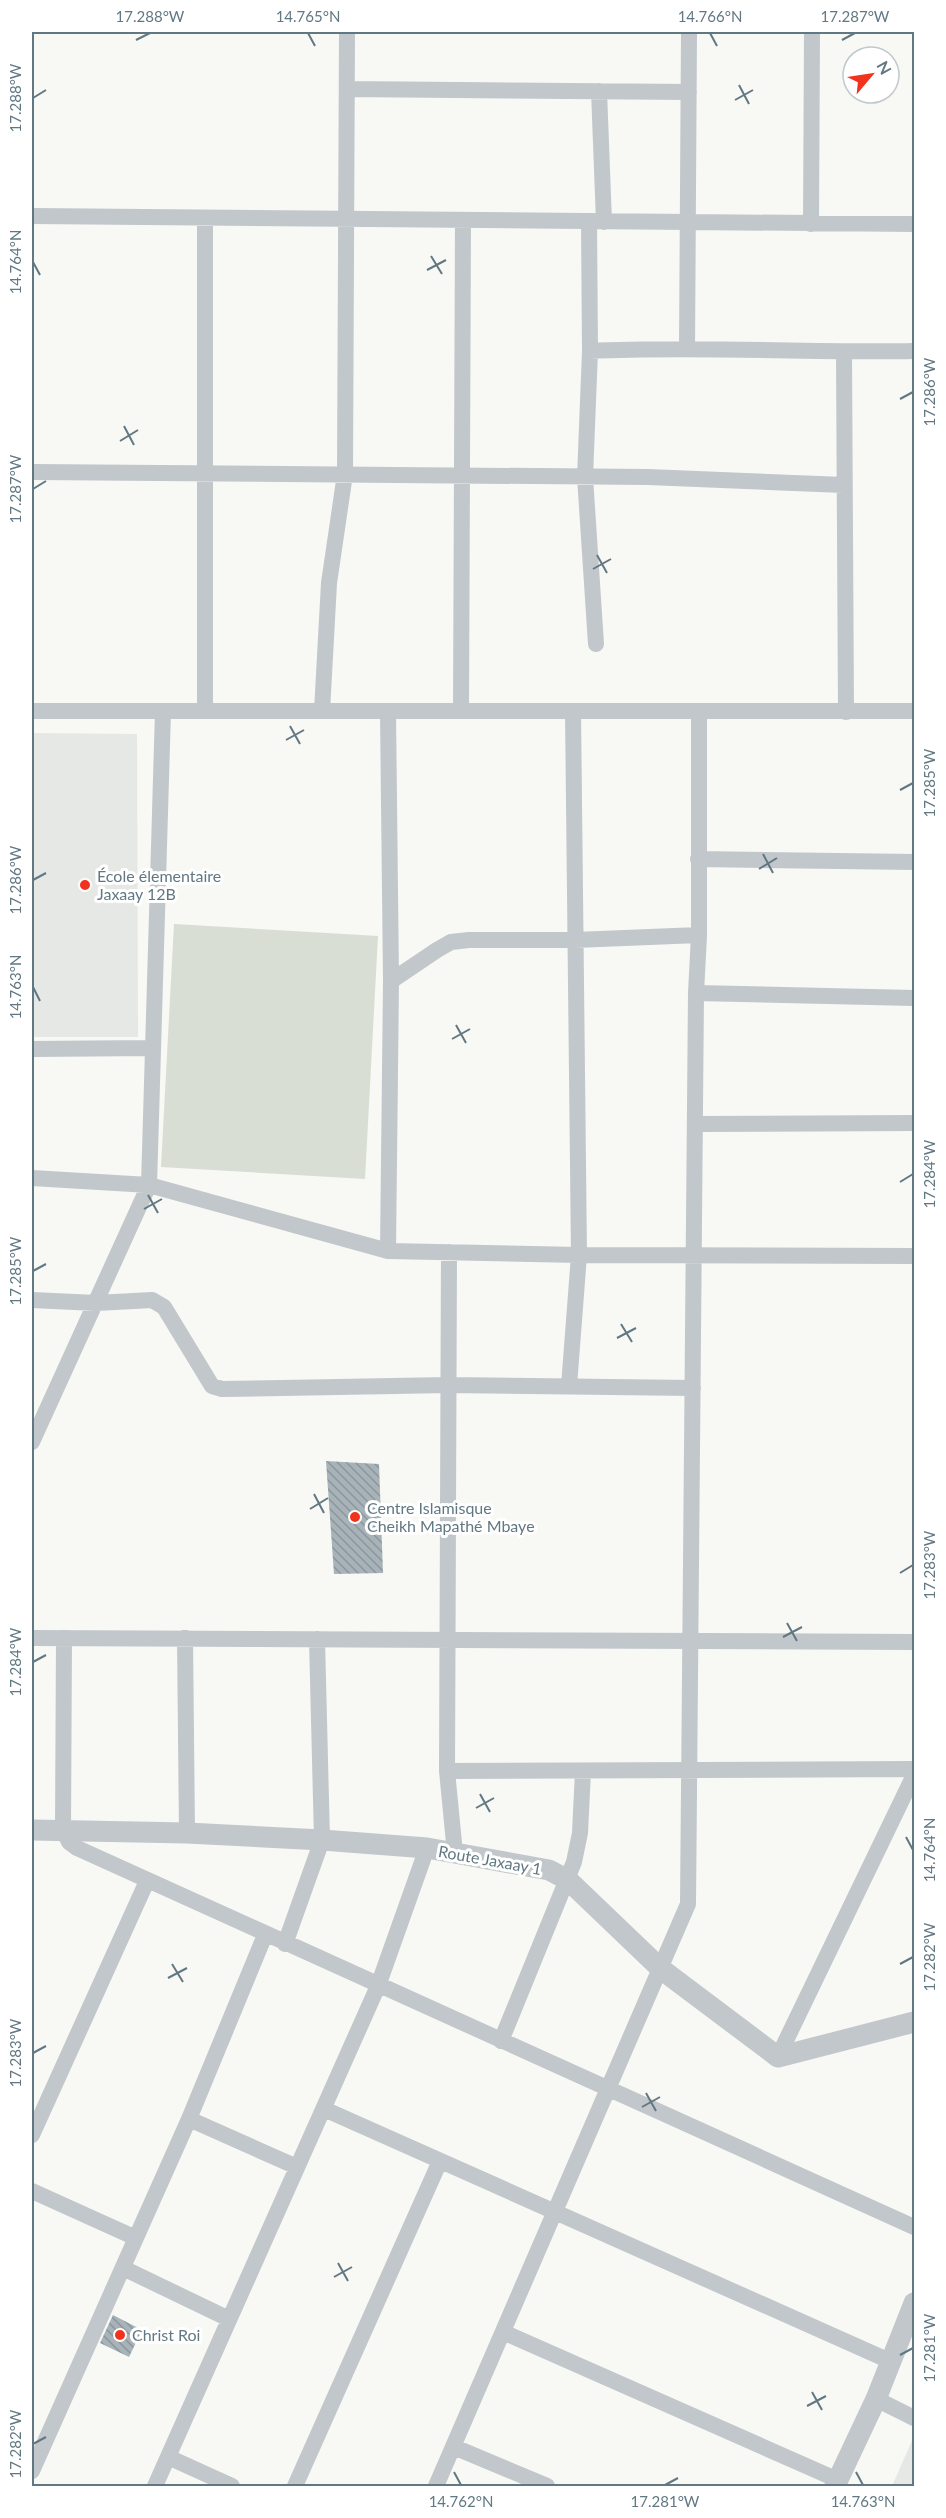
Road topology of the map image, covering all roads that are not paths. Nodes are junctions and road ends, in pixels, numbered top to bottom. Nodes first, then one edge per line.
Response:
1 (347, 32) edge
2 (689, 32) edge
3 (812, 32) edge
4 (347, 88) junction
5 (599, 91) junction
6 (689, 92) junction
7 (32, 216) edge
8 (205, 218) junction
9 (346, 219) junction
10 (463, 220) junction
11 (597, 221) junction
12 (688, 222) junction
13 (811, 224) junction
14 (915, 224) edge
15 (687, 349) junction
16 (590, 351) junction
17 (915, 351) edge
18 (844, 353) junction
19 (32, 472) edge
20 (205, 473) junction
21 (345, 474) junction
22 (462, 476) junction
23 (585, 477) junction
24 (844, 485) junction
25 (596, 644) dead end
26 (32, 711) edge
27 (163, 711) junction
28 (205, 711) junction
29 (322, 711) junction
30 (388, 711) junction
31 (461, 711) junction
32 (573, 711) junction
33 (699, 711) junction
34 (915, 711) edge
35 (846, 712) junction
36 (698, 859) junction
37 (915, 862) edge
38 (699, 935) junction
39 (575, 940) junction
40 (391, 981) junction
41 (696, 993) junction
42 (915, 998) edge
43 (152, 1048) junction
44 (32, 1049) edge
45 (915, 1123) edge
46 (695, 1124) junction
47 (32, 1178) edge
48 (149, 1185) junction
49 (388, 1251) junction
50 (449, 1252) junction
51 (579, 1255) junction
52 (694, 1256) junction
53 (915, 1256) edge
54 (32, 1300) edge
55 (96, 1303) junction
56 (449, 1385) junction
57 (569, 1386) junction
58 (693, 1388) junction
59 (32, 1442) edge
60 (32, 1638) edge
61 (64, 1638) junction
62 (185, 1638) junction
63 (317, 1639) junction
64 (446, 1640) junction
65 (690, 1640) junction
66 (915, 1642) edge
67 (915, 1769) edge
68 (689, 1770) junction
69 (583, 1771) junction
70 (447, 1772) junction
71 (915, 1775) edge
72 (32, 1830) edge
73 (63, 1830) junction
74 (187, 1833) junction
75 (322, 1840) junction
76 (427, 1848) junction
77 (455, 1853) junction
78 (568, 1880) junction
79 (147, 1881) junction
80 (265, 1935) junction
81 (285, 1944) junction
82 (661, 1969) junction
83 (378, 1986) junction
84 (915, 2022) edge
85 (501, 2041) junction
86 (778, 2056) junction
87 (608, 2089) junction
88 (324, 2109) junction
89 (189, 2119) junction
90 (32, 2135) edge
91 (440, 2161) junction
92 (297, 2167) junction
93 (32, 2191) edge
94 (554, 2214) junction
95 (915, 2227) edge
96 (136, 2238) junction
97 (123, 2268) junction
98 (915, 2303) edge
99 (229, 2319) junction
100 (503, 2332) junction
101 (892, 2362) junction
102 (876, 2399) junction
103 (915, 2418) edge
104 (454, 2447) junction
105 (168, 2457) junction
106 (32, 2471) edge
107 (837, 2483) edge
108 (155, 2487) edge
109 (232, 2487) edge
110 (296, 2487) edge
111 (436, 2487) edge
112 (547, 2487) edge

1 - 4 street
2 - 6 street
3 - 13 street
4 - 5 street
4 - 9 street
5 - 6 street
5 - 11 street
6 - 12 street
7 - 8 street
8 - 9 street
8 - 20 street
9 - 10 street
9 - 21 street
10 - 11 street
10 - 22 street
11 - 12 street
11 - 16 street
12 - 13 street
12 - 15 street
13 - 14 street
15 - 16 street
15 - 18 street
16 - 23 street
17 - 18 street
18 - 24 street
19 - 20 street
20 - 21 street
20 - 28 street
21 - 22 street
21 - 29 street
22 - 23 street
22 - 31 street
23 - 24 street
23 - 25 street
24 - 35 street
26 - 27 street
27 - 28 street
27 - 43 street
28 - 29 street
29 - 30 street
30 - 31 street
30 - 40 street
31 - 32 street
32 - 33 street
32 - 39 street
33 - 35 street
33 - 36 street
34 - 35 street
36 - 37 street
36 - 38 street
38 - 39 street
38 - 41 street
39 - 40 street
39 - 51 street
40 - 49 street
41 - 42 street
41 - 46 street
43 - 44 street
43 - 48 street
45 - 46 street
46 - 52 street
47 - 48 street
48 - 49 street
48 - 55 street
49 - 50 street
50 - 51 street
50 - 56 street
51 - 52 street
51 - 57 street
52 - 53 street
52 - 58 street
54 - 55 street
55 - 56 street
55 - 59 street
56 - 57 street
56 - 64 street
57 - 58 street
58 - 65 street
60 - 61 street
61 - 62 street
61 - 73 street
62 - 63 street
62 - 74 street
63 - 64 street
63 - 75 street
64 - 65 street
64 - 70 street
65 - 66 street
65 - 68 street
67 - 68 street
68 - 69 street
68 - 82 street
69 - 70 street
69 - 78 street
70 - 77 street
71 - 86 street
72 - 73 street, Route Jaxaay 1
73 - 74 street, Route Jaxaay 1
73 - 79 street
74 - 75 street, Route Jaxaay 1
75 - 76 street, Route Jaxaay 1
75 - 81 street
76 - 77 street, Route Jaxaay 1
76 - 83 street
77 - 78 street, Route Jaxaay 1
78 - 82 street, Route Jaxaay 1
78 - 85 street
79 - 80 street
79 - 90 street
80 - 81 street
80 - 89 street
81 - 83 street
82 - 86 street, Route Jaxaay 1
82 - 87 street
83 - 85 street
83 - 88 street
84 - 86 street
85 - 87 street
87 - 94 street
87 - 95 street
88 - 91 street
88 - 92 street
89 - 92 street
89 - 96 street
91 - 94 street
91 - 110 street
92 - 99 street
93 - 96 street
94 - 100 street
94 - 101 street
96 - 97 street
97 - 99 street
97 - 106 street
98 - 101 street
99 - 105 street
100 - 104 street
100 - 107 street
101 - 102 street
102 - 103 street
102 - 107 street
104 - 111 street
104 - 112 street
105 - 108 street
105 - 109 street

